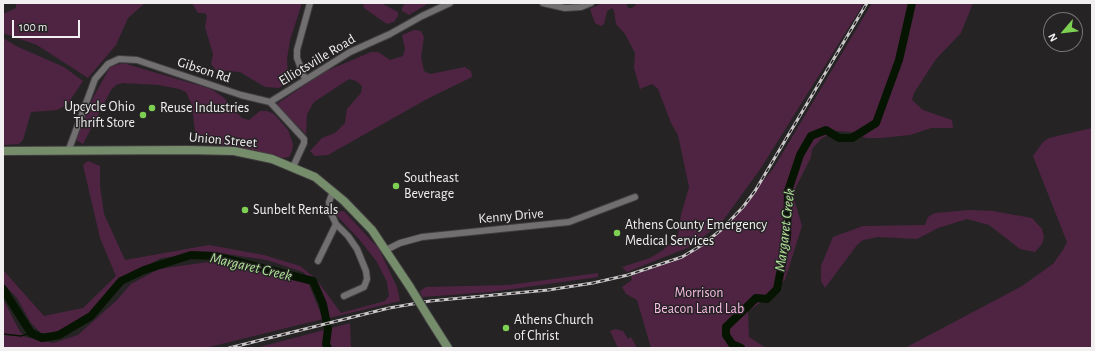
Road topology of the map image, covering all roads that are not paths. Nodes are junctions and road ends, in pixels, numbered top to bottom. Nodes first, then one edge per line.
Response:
1 (310, 3) edge
2 (450, 3) edge
3 (543, 3) edge
4 (592, 3) edge
5 (305, 79) junction
6 (270, 102) junction
7 (69, 149) junction
8 (3, 151) edge
9 (293, 167) junction
10 (333, 191) junction
11 (635, 197) dead end
12 (336, 224) junction
13 (386, 250) junction
14 (318, 261) dead end
15 (344, 296) dead end
16 (448, 348) edge

1 - 5 street
2 - 5 street, Elliotsville Road
3 - 4 street
5 - 6 street, Elliotsville Road
6 - 7 street, Gibson Rd
6 - 9 street, Elliotsville Road
7 - 8 main road, Union Street
7 - 9 main road, Union Street
9 - 10 main road, Union Street
10 - 12 street
10 - 13 main road, Union Street
11 - 13 street, Kenny Drive
12 - 14 street
12 - 15 street
13 - 16 main road, Union Street, bridge

